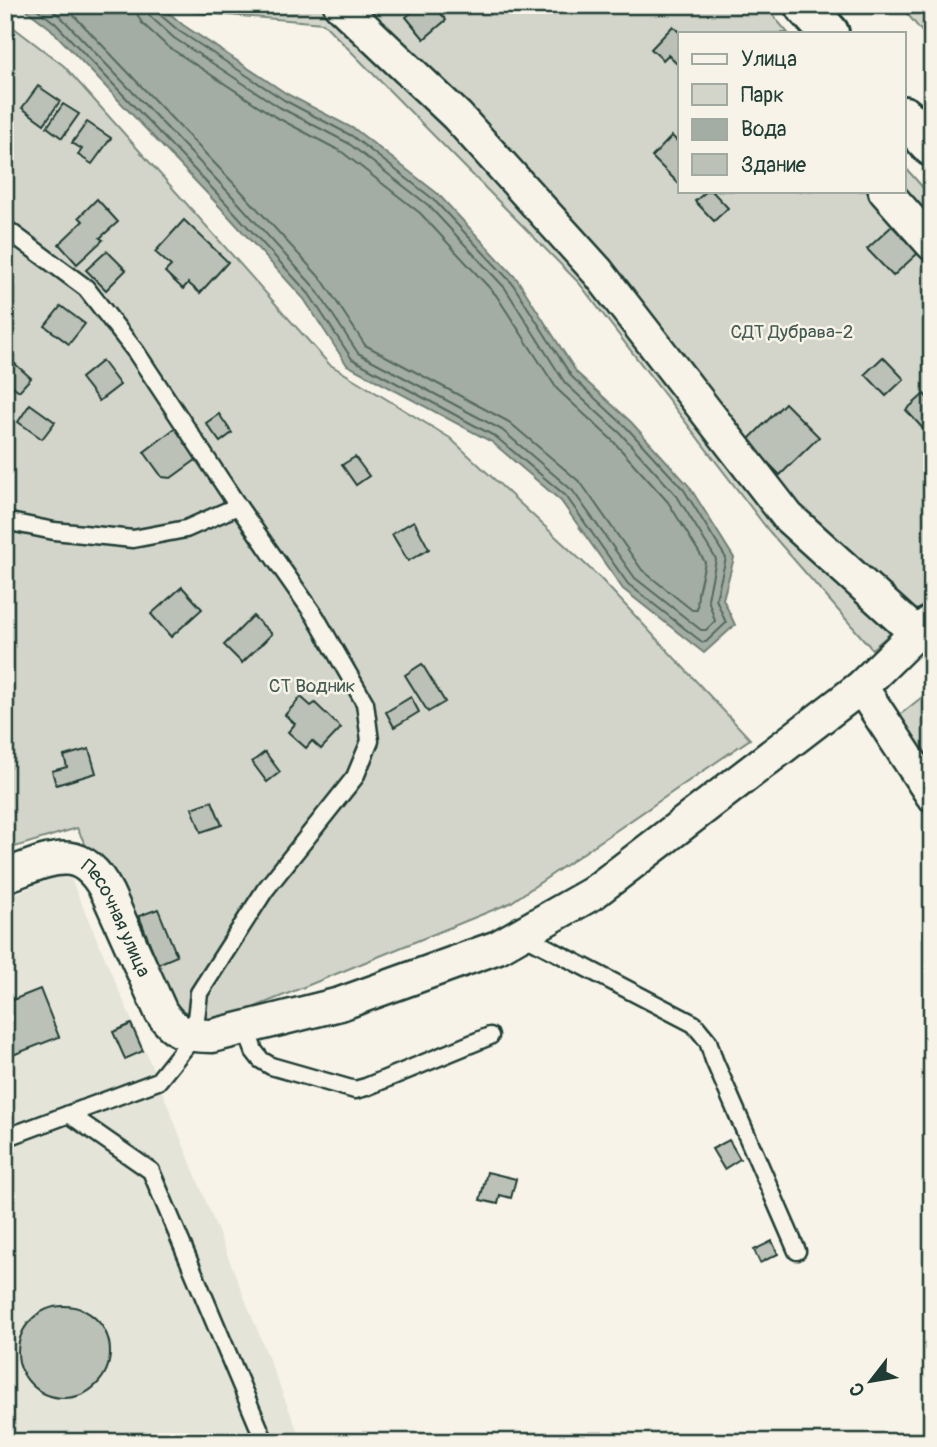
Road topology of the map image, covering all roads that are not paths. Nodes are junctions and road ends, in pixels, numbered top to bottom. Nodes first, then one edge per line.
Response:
1 (340, 5) edge
2 (804, 5) edge
3 (828, 32) edge
4 (906, 118) edge
5 (932, 147) edge
6 (886, 192) edge
7 (5, 228) edge
8 (932, 244) edge
9 (238, 506) junction
10 (5, 521) edge
11 (924, 627) edge
12 (861, 687) junction
13 (932, 795) edge
14 (5, 876) edge
15 (521, 934) junction
16 (246, 1028) junction
17 (194, 1036) junction
18 (490, 1036) dead end
19 (69, 1114) junction
20 (5, 1138) edge
21 (797, 1251) dead end
22 (265, 1442) edge

1 - 11 street
2 - 3 main road
4 - 5 main road
6 - 8 street
7 - 9 lane
9 - 10 lane
9 - 17 lane
11 - 12 street
12 - 13 street
12 - 15 street
14 - 17 street, Песочная улица
15 - 16 street
15 - 21 lane
16 - 17 street
16 - 18 lane
17 - 19 lane
19 - 20 lane
19 - 22 lane

